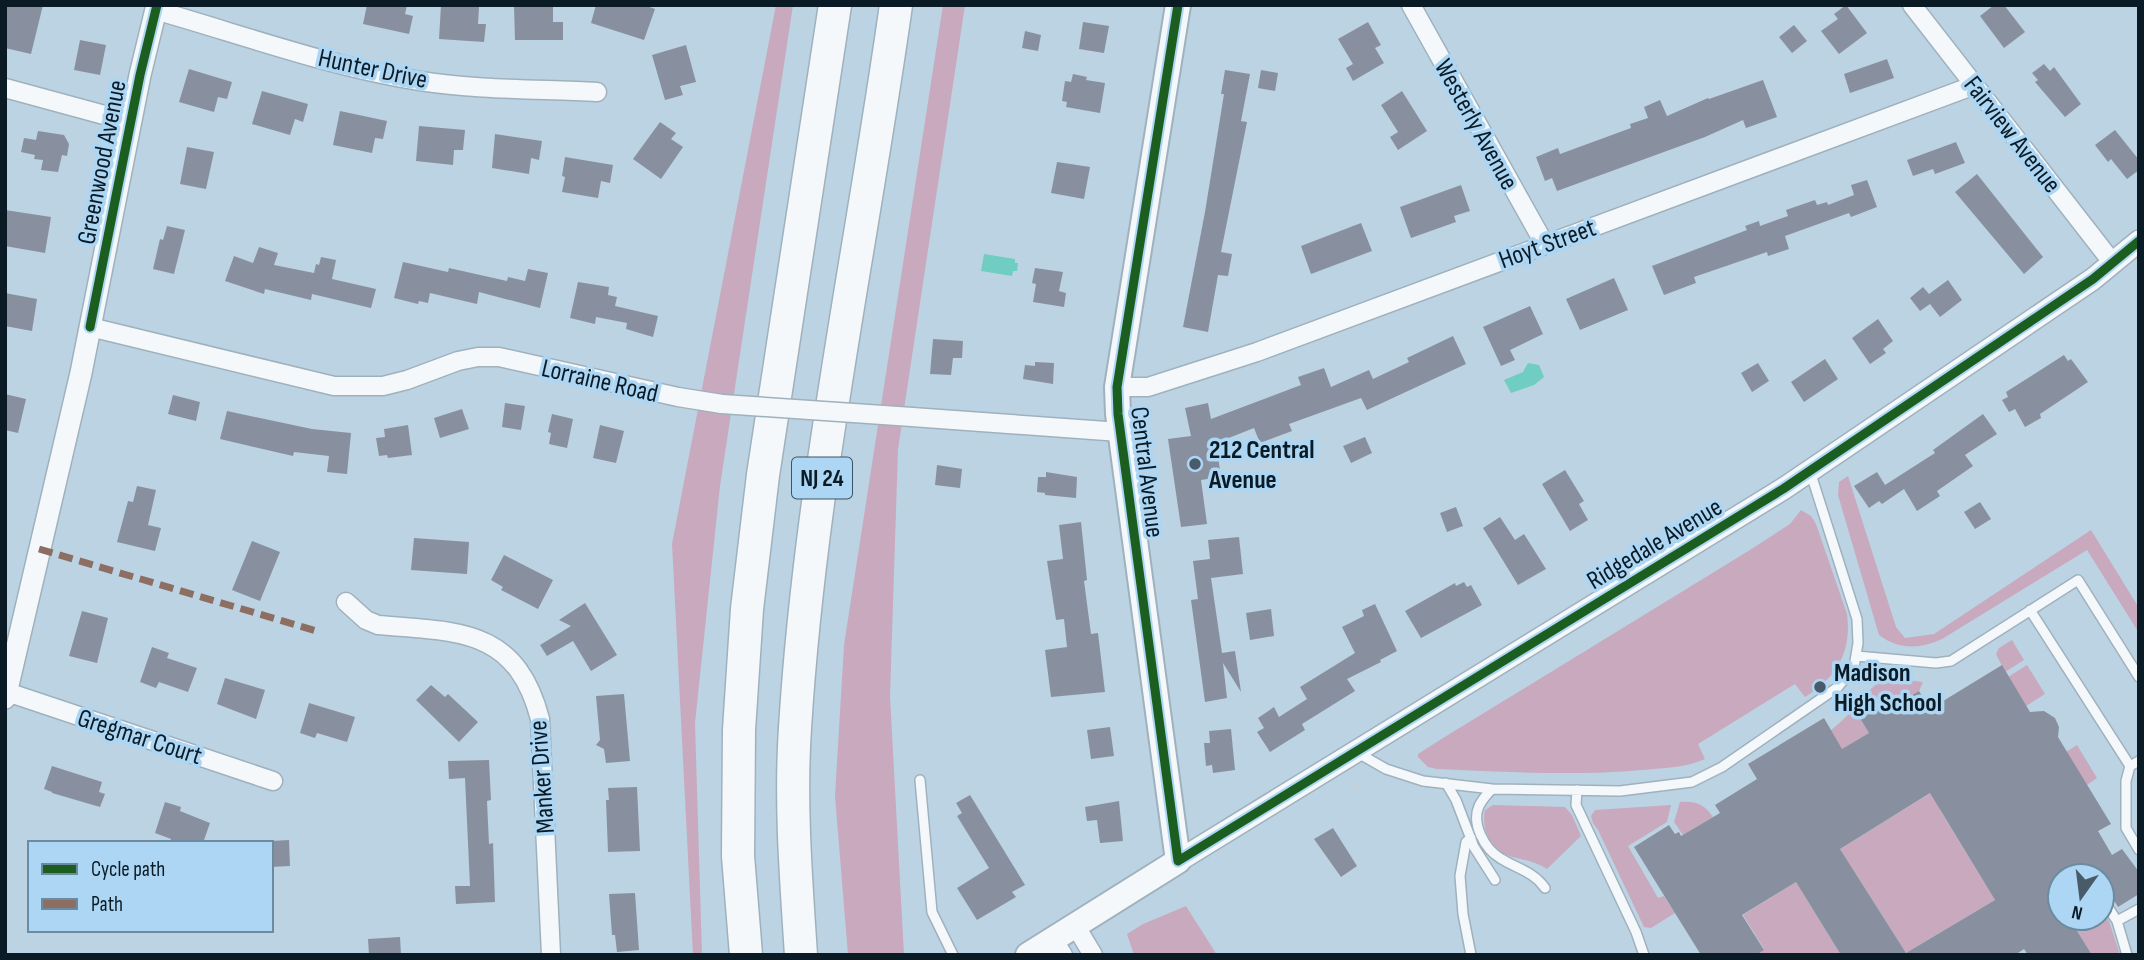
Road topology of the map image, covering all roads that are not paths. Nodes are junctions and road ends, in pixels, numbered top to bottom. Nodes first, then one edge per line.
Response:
1 (835, 5) edge
2 (896, 5) edge
3 (1178, 5) edge
4 (1410, 5) edge
5 (1912, 5) edge
6 (156, 8) edge
7 (1975, 85) junction
8 (5, 88) edge
9 (597, 92) dead end
10 (130, 122) junction
11 (2139, 241) edge
12 (1544, 243) junction
13 (2112, 262) junction
14 (90, 327) junction
15 (1117, 387) junction
16 (1120, 432) junction
17 (1810, 470) junction
18 (346, 602) dead end
19 (2030, 610) junction
20 (1856, 656) junction
21 (2139, 677) edge
22 (6, 689) edge
23 (1356, 752) junction
24 (2134, 763) edge
25 (920, 779) dead end
26 (273, 781) dead end
27 (1446, 783) junction
28 (1492, 789) junction
29 (1577, 790) junction
30 (1471, 838) junction
31 (2139, 850) edge
32 (1178, 861) junction
33 (1495, 880) dead end
34 (1545, 888) dead end
35 (2139, 909) edge
36 (2117, 921) joint
37 (1075, 925) junction
38 (1058, 947) edge
39 (551, 955) edge
40 (746, 955) edge
41 (802, 955) edge
42 (953, 955) edge
43 (1028, 955) edge
44 (1093, 955) edge
45 (1471, 955) edge
46 (1644, 955) edge
47 (2127, 955) edge

1 - 40 highway, NJ 24
2 - 41 highway, NJ 24
3 - 15 main road, Central Avenue
4 - 12 street, Westerly Avenue
5 - 7 street, Fairview Avenue
6 - 9 street, Hunter Drive
6 - 10 street, Greenwood Avenue
7 - 12 street, Hoyt Street
7 - 13 street, Fairview Avenue
8 - 10 street
10 - 14 street, Greenwood Avenue
11 - 13 street, Ridgedale Avenue
12 - 15 street, Hoyt Street
13 - 17 street, Ridgedale Avenue
14 - 16 street, Lorraine Road, bridge
14 - 22 street, Greenwood Avenue
15 - 16 main road, Central Avenue
16 - 32 main road, Central Avenue
17 - 20 lane
17 - 23 street, Ridgedale Avenue
18 - 39 street, Manker Drive
19 - 20 lane
19 - 21 lane
19 - 24 lane
20 - 29 lane
22 - 26 street, Gregmar Court
23 - 27 lane
23 - 32 street, Ridgedale Avenue
24 - 31 lane
25 - 42 lane
27 - 28 lane
27 - 30 lane
28 - 29 lane
28 - 34 lane
29 - 46 lane
30 - 33 lane
30 - 45 lane
32 - 37 main road, Ridgedale Avenue
35 - 36 lane
36 - 47 lane
37 - 38 main road, Ridgedale Avenue
37 - 44 street
38 - 43 main road, Ridgedale Avenue

